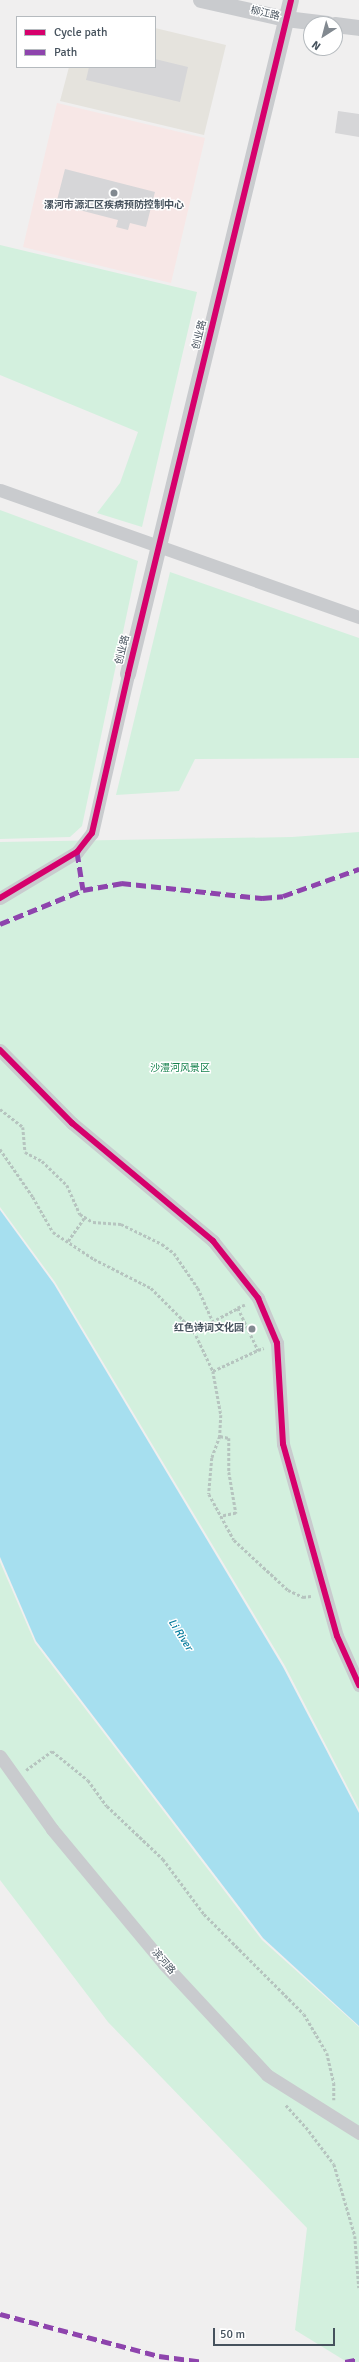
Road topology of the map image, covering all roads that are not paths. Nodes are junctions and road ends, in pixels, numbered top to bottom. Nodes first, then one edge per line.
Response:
1 (201, 0) edge
2 (291, 0) edge
3 (286, 19) junction
4 (303, 21) edge
5 (343, 26) edge
6 (359, 28) edge
7 (0, 490) edge
8 (159, 546) junction
9 (359, 617) edge
10 (128, 674) joint
11 (0, 898) edge
12 (0, 1050) edge
13 (359, 1685) edge
14 (0, 1756) edge
15 (359, 2133) edge

1 - 3 street, 柳江路
2 - 3 street, 创业路
3 - 4 street, 柳江路
3 - 8 street, 创业路
5 - 6 street
7 - 8 street
8 - 9 street
8 - 10 street, 创业路
10 - 11 street
12 - 13 street
14 - 15 street, 滨河路

